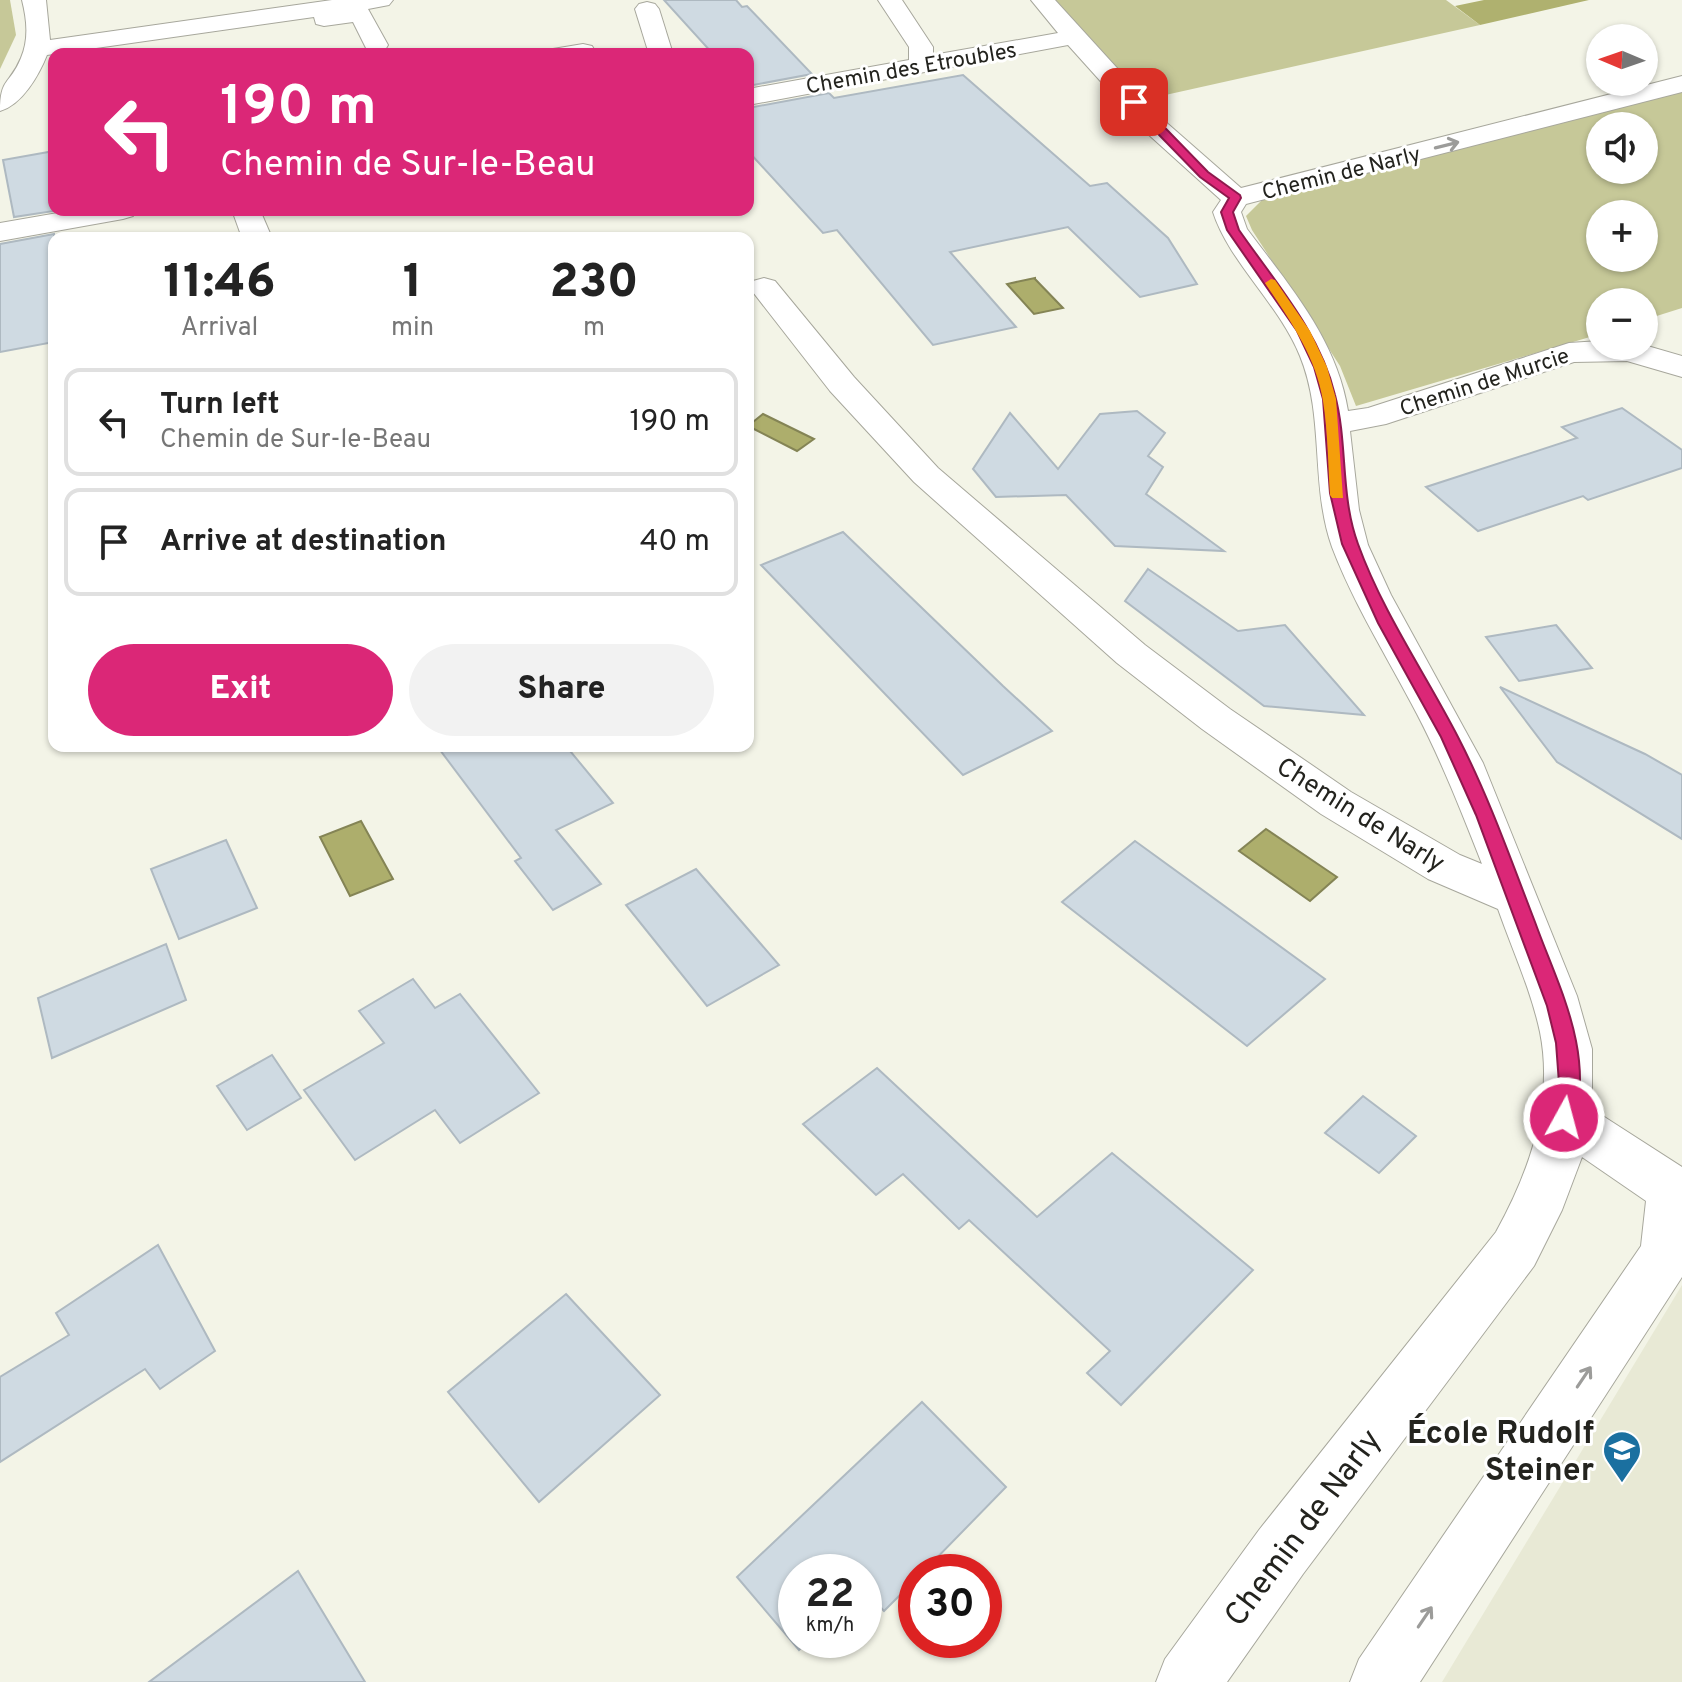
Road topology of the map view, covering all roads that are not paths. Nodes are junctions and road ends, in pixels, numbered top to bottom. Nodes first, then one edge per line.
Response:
1 (34, 0) edge
2 (381, 0) edge
3 (890, 0) edge
4 (1043, 0) edge
5 (647, 9) dead end
6 (1074, 37) junction
7 (376, 45) dead end
8 (78, 48) edge
9 (86, 48) edge
10 (659, 48) edge
11 (46, 53) edge
12 (921, 65) junction
13 (1682, 84) edge
14 (754, 96) edge
15 (0, 103) edge
16 (1236, 198) junction
17 (89, 216) edge
18 (0, 232) edge
19 (764, 287) dead end
20 (1682, 367) edge
21 (1333, 424) junction
22 (1517, 898) junction
23 (1564, 1118) junction
24 (1677, 1193) edge
25 (1193, 1680) edge
26 (1382, 1682) edge

1 - 11 street
2 - 8 street
3 - 12 street
4 - 6 street
5 - 10 street
6 - 12 street, Chemin des Etroubles
6 - 16 street
7 - 9 street
11 - 15 street
12 - 14 street, Chemin des Etroubles
16 -> 13 street, Chemin de Narly
16 - 21 street, Chemin de Narly
17 - 18 street
19 - 22 street, Chemin de Narly
20 - 21 street, Chemin de Murcie
21 - 22 street, Chemin de Narly
22 - 23 street, Chemin de Narly
23 - 24 street
23 - 25 street, Chemin de Narly
26 -> 24 street

